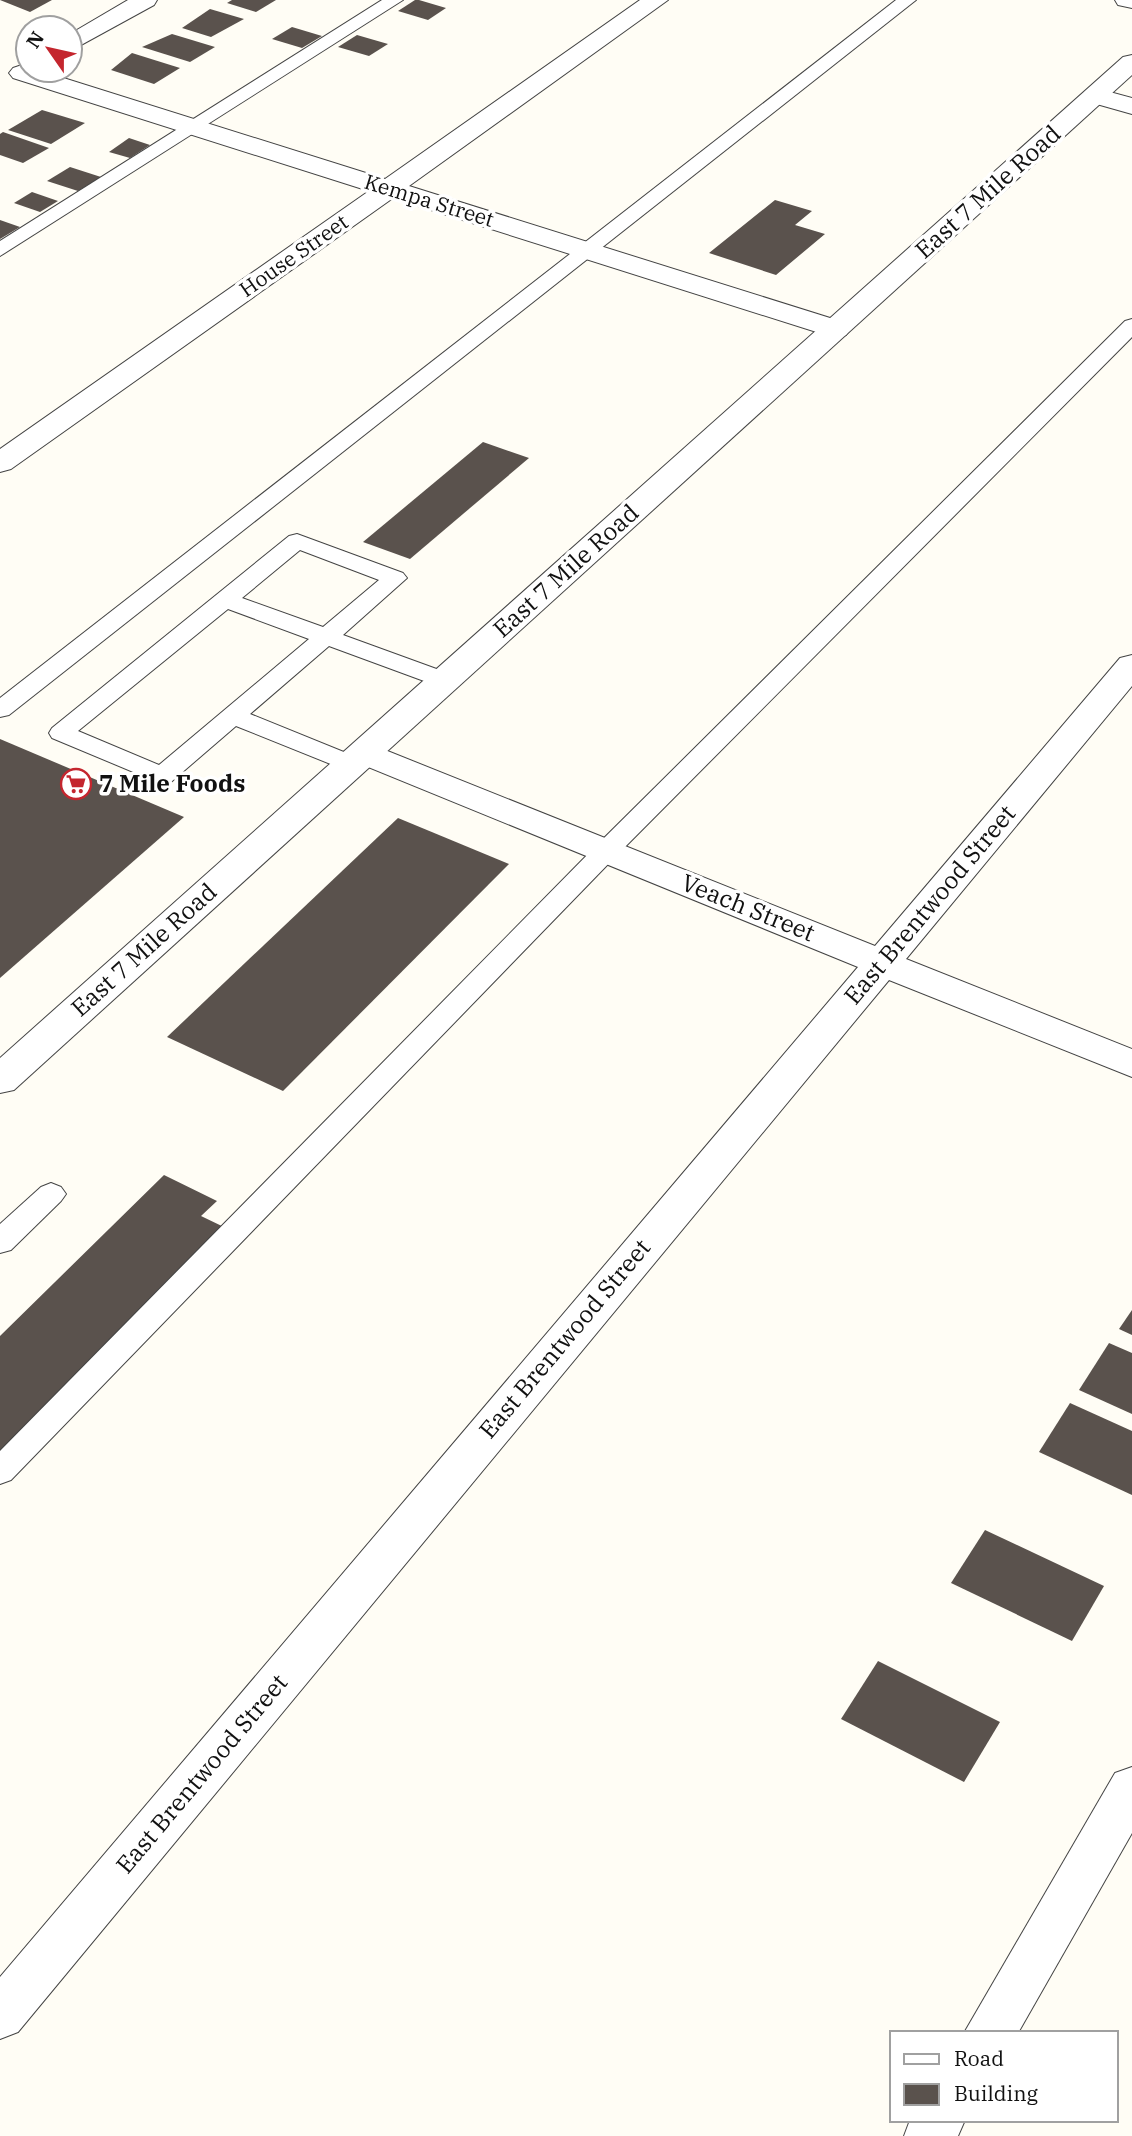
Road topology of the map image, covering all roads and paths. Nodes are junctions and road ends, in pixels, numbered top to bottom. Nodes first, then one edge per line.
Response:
1 (145, 0) edge
2 (394, 0) edge
3 (656, 0) edge
4 (907, 0) edge
5 (84, 36) edge
6 (1132, 62) edge
7 (45, 84) edge
8 (1095, 96) junction
9 (1132, 106) edge
10 (194, 127) junction
11 (389, 188) junction
12 (0, 250) edge
13 (590, 251) junction
14 (1132, 325) edge
15 (836, 329) junction
16 (0, 463) edge
17 (226, 600) junction
18 (325, 636) junction
19 (1132, 665) edge
20 (444, 680) junction
21 (0, 710) edge
22 (233, 716) junction
23 (358, 758) junction
24 (606, 851) junction
25 (881, 962) junction
26 (1132, 1063) edge
27 (0, 1080) edge
28 (51, 1194) dead end
29 (0, 1242) edge
30 (0, 1471) edge
31 (1132, 1788) edge
32 (0, 2015) edge
33 (991, 2031) edge

1 - 5 street
2 - 10 lane
3 - 11 street, House Street
4 - 13 lane
6 - 8 street, East 7 Mile Road
7 - 10 street, Kempa Street
8 - 9 street
8 - 15 street, East 7 Mile Road
10 - 11 street, Kempa Street
10 - 12 lane
11 - 13 street, Kempa Street
11 - 16 street, House Street
13 - 15 street, Kempa Street
13 - 21 lane
14 - 24 lane
15 - 20 street, East 7 Mile Road
17 - 18 lane
17 - 18 lane
17 - 22 lane
18 - 20 lane
18 - 22 lane
19 - 25 street, East Brentwood Street
20 - 23 street, East 7 Mile Road
22 - 23 lane
23 - 24 street, Veach Street
23 - 27 street, East 7 Mile Road
24 - 25 street, Veach Street
24 - 30 lane
25 - 26 street, Veach Street
25 - 32 street, East Brentwood Street
28 - 29 lane
31 - 33 street

